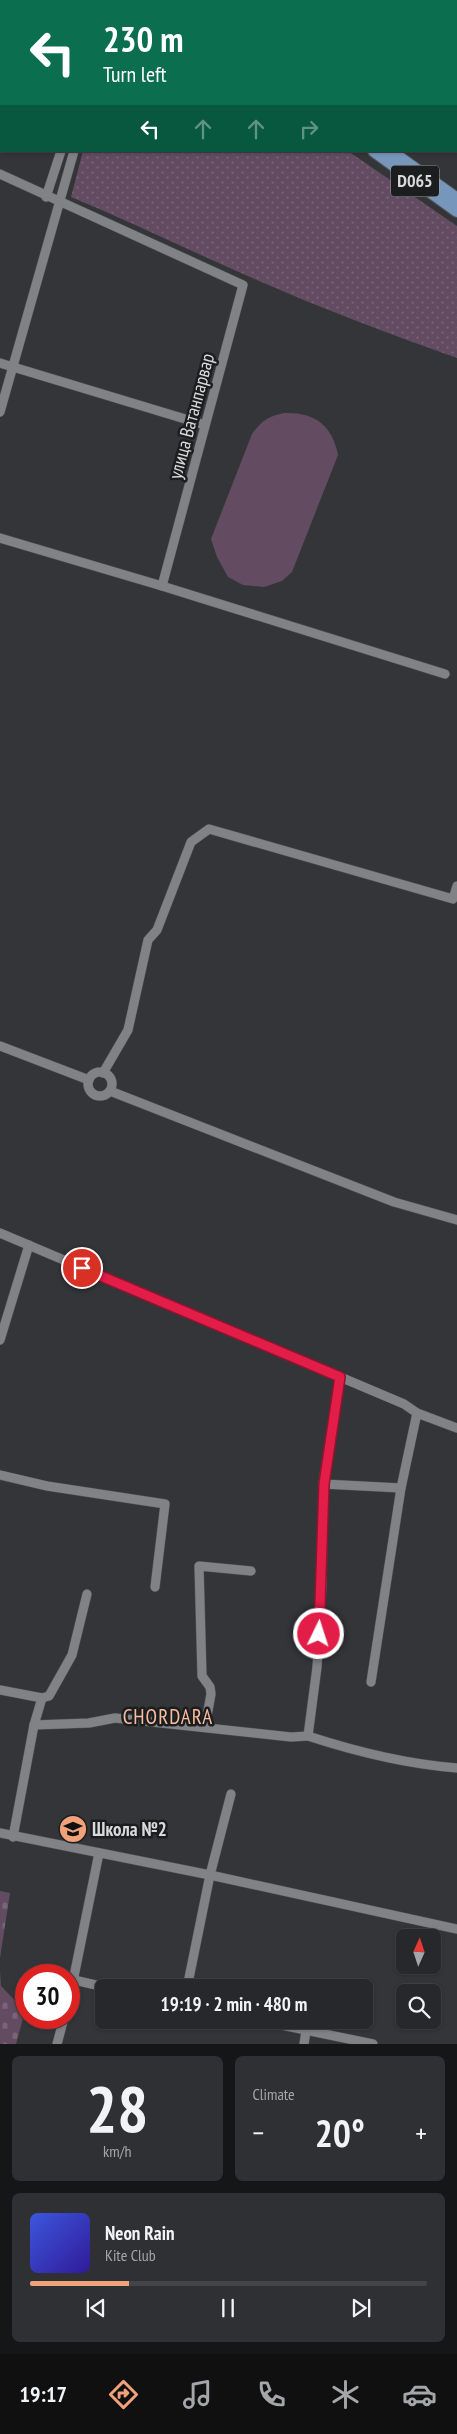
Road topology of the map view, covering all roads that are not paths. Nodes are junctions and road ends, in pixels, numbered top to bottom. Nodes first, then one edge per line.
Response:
1 (61, 152) edge
2 (74, 152) edge
3 (375, 152) edge
4 (391, 152) edge
5 (0, 174) edge
6 (46, 197) junction
7 (457, 199) edge
8 (58, 202) junction
9 (457, 211) edge
10 (0, 363) edge
11 (11, 366) junction
12 (0, 412) edge
13 (205, 426) junction
14 (0, 538) edge
15 (162, 586) junction
16 (445, 674) dead end
17 (457, 886) edge
18 (0, 1046) edge
19 (103, 1073) junction
20 (89, 1080) junction
21 (110, 1090) junction
22 (457, 1220) edge
23 (0, 1233) edge
24 (28, 1245) junction
25 (0, 1340) edge
26 (340, 1377) junction
27 (417, 1414) junction
28 (457, 1428) edge
29 (0, 1475) edge
30 (324, 1484) junction
31 (401, 1488) junction
32 (251, 1571) dead end
33 (155, 1587) dead end
34 (87, 1594) dead end
35 (371, 1682) dead end
36 (0, 1690) edge
37 (42, 1698) junction
38 (34, 1725) junction
39 (205, 1728) junction
40 (308, 1736) junction
41 (457, 1768) edge
42 (231, 1794) dead end
43 (0, 1833) edge
44 (13, 1837) junction
45 (99, 1853) junction
46 (210, 1875) junction
47 (457, 1929) edge
48 (77, 1964) edge
49 (189, 1979) edge
50 (80, 1981) edge
51 (95, 1985) edge
52 (61, 2029) edge
53 (297, 2029) edge
54 (306, 2031) junction
55 (57, 2044) edge
56 (304, 2044) edge
57 (373, 2044) edge

1 - 6 street
2 - 8 street
3 - 9 main road, D065
4 - 7 main road, D065
5 - 6 street, улица Ватанпарвар
6 - 8 street, улица Ватанпарвар
8 - 11 street
8 - 13 street, улица Ватанпарвар
10 - 11 street
11 - 12 street
11 - 13 street
13 - 15 street, улица Ватанпарвар
14 - 15 street
15 - 16 street
17 - 19 street
18 - 20 street
19 - 20 street
19 - 21 street
20 - 21 street
21 - 22 street
23 - 24 street
24 - 25 street
24 - 26 street
26 - 27 street
26 - 30 street
27 - 28 street
27 - 31 street
29 - 33 street
30 - 31 street
30 - 40 street
31 - 35 street
32 - 39 street
34 - 37 street
36 - 37 street
37 - 38 street
38 - 39 street
38 - 44 street
39 - 40 street
40 - 41 street
42 - 46 street
43 - 44 street
44 - 45 street
45 - 46 street
45 - 48 street
46 - 47 street
46 - 49 street
50 - 51 street
52 - 55 street
53 - 54 street
54 - 56 street
54 - 57 street

